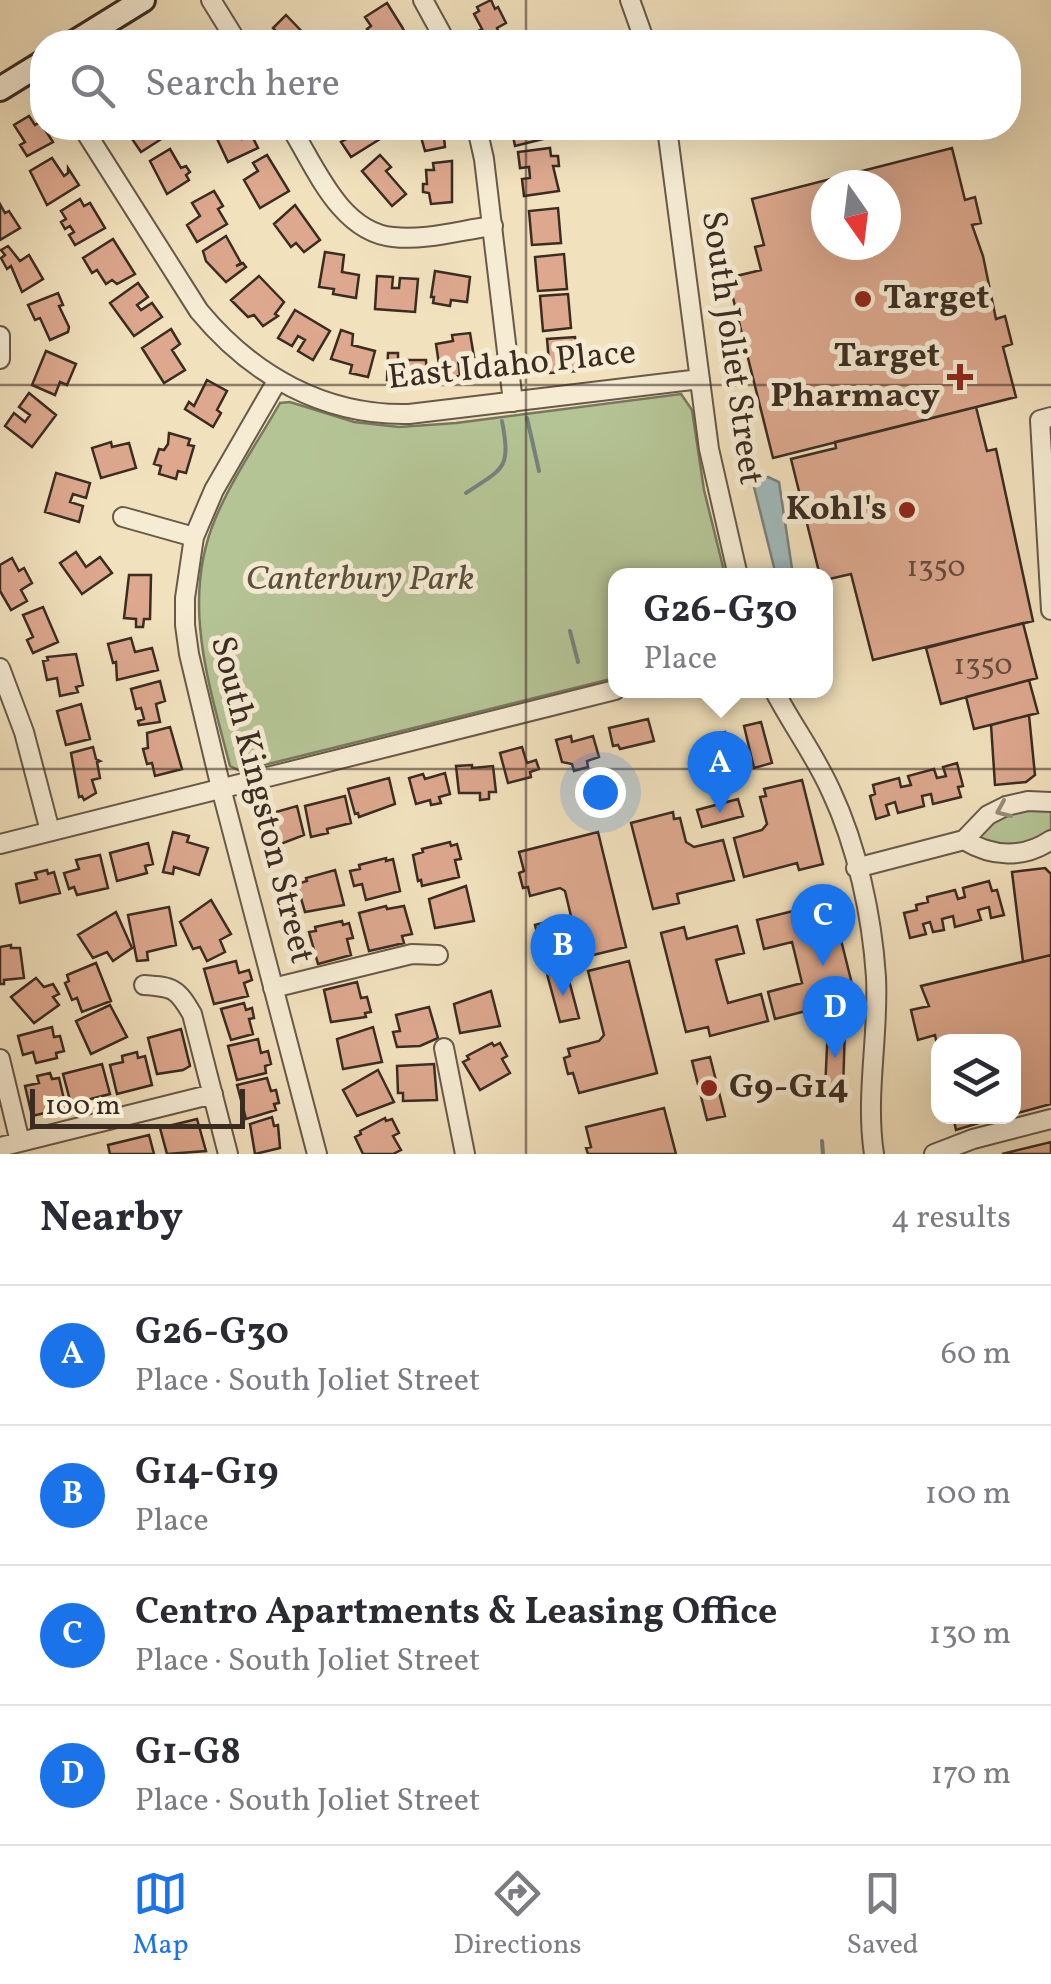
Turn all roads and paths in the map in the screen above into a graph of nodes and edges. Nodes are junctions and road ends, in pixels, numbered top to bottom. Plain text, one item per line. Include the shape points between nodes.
1 (210, 0) edge
2 (423, 0) edge
3 (630, 0) edge
4 (127, 4) edge
5 (91, 30) edge
6 (229, 30) edge
7 (439, 30) edge
8 (641, 30) edge
9 (30, 70) edge
10 (0, 89) edge
11 (91, 140) edge
12 (299, 140) edge
13 (479, 140) edge
14 (669, 140) edge
15 (493, 226) junction
16 (0, 336) edge
17 (0, 359) edge
18 (700, 379) junction
19 (277, 381) junction
20 (513, 402) junction
21 (1045, 419) edge
22 (123, 516) dead end
23 (194, 537) junction
24 (736, 568) edge
25 (1051, 610) edge
26 (0, 668) edge
27 (608, 692) edge
28 (779, 698) edge
29 (221, 788) junction
30 (1051, 802) edge
31 (50, 831) junction
32 (964, 840) junction
33 (1051, 840) edge
34 (0, 844) edge
35 (856, 868) junction
36 (438, 954) dead end
37 (144, 986) dead end
38 (273, 988) junction
39 (444, 1048) dead end
40 (0, 1060) edge
41 (213, 1094) junction
42 (1051, 1119) edge
43 (20, 1142) junction
44 (0, 1147) edge
45 (228, 1154) edge
46 (317, 1154) edge
47 (465, 1154) edge
48 (874, 1154) edge
49 (934, 1154) edge

1 - 6 street
2 - 7 street
3 - 8 street
4 - 5 street
9 - 10 street
11 - 19 street via 199,311 234,350
12 - 15 street via 344,211 366,229 410,238
13 - 15 street
14 - 18 street, South Joliet Street
15 - 20 street
16 - 17 street
18 - 20 street, East Idaho Place
18 - 24 street, South Joliet Street
19 - 20 street, East Idaho Place via 330,403 382,413
19 - 23 street, South Kingston Street
21 - 25 street
22 - 23 street
23 - 29 street, South Kingston Street via 187,640
26 - 31 street
27 - 29 street
28 - 35 street via 832,791
29 - 31 street
29 - 38 street, South Kingston Street
30 -> 32 street via 1006,806
31 - 34 street
32 - 33 street via 1007,854
32 - 35 street
35 - 48 street via 876,978
36 - 38 street via 412,954
37 - 41 street via 170,987 183,998
38 - 46 street, South Kingston Street
39 - 47 street
40 - 43 street
41 - 43 street
41 - 45 street
42 - 49 street
43 - 44 street

